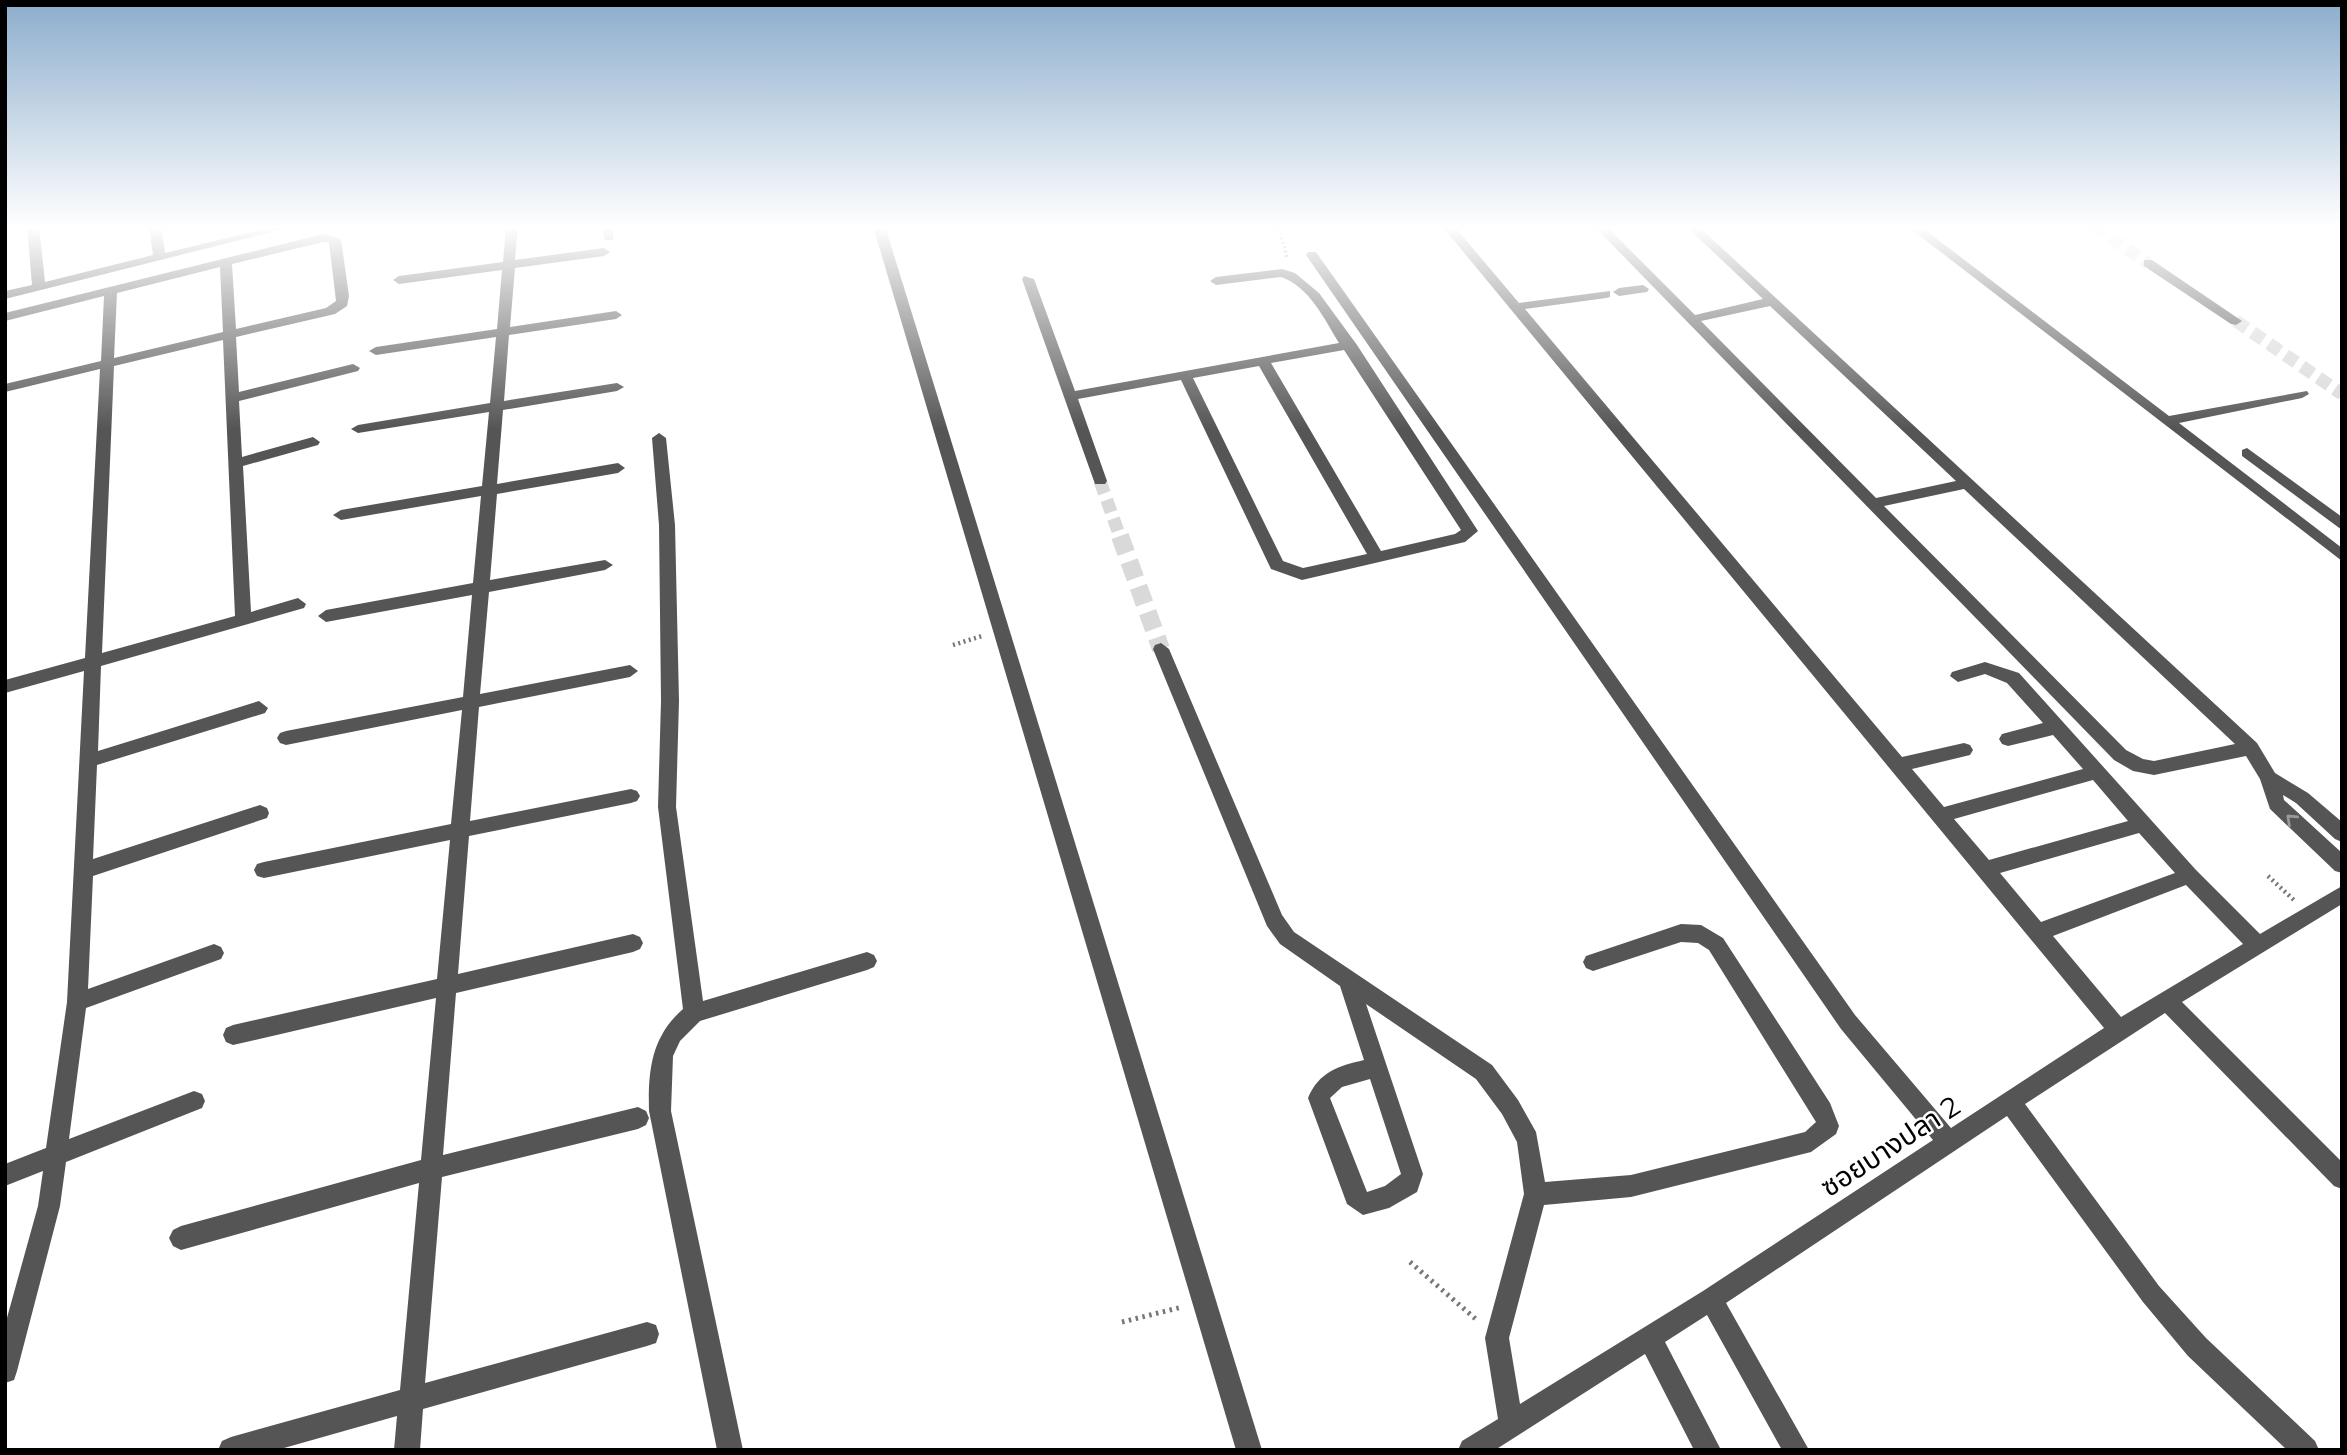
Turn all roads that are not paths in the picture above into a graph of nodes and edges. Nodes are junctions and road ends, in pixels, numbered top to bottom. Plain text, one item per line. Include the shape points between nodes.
1 (99, 294) edge
2 (111, 294) edge
3 (229, 294) edge
4 (343, 294) edge
5 (505, 294) edge
6 (900, 294) edge
7 (1033, 294) edge
8 (1313, 294) edge
9 (1339, 294) edge
10 (1504, 294) edge
11 (1606, 294) edge
12 (1669, 294) edge
13 (1765, 294) edge
14 (2001, 294) edge
15 (2195, 294) edge
16 (1773, 301) junction
17 (1515, 307) junction
18 (616, 315) dead end
19 (5, 317) edge
20 (1693, 318) junction
21 (2236, 321) tunnel mouth
22 (502, 332) junction
23 (232, 336) junction
24 (1350, 345) junction
25 (376, 351) dead end
26 (1263, 361) junction
27 (109, 365) junction
28 (354, 368) dead end
29 (1185, 375) junction
30 (617, 387) dead end
31 (5, 388) edge
32 (2302, 394) dead end
33 (1071, 396) junction
34 (233, 398) junction
35 (497, 406) junction
36 (2167, 421) junction
37 (358, 429) dead end
38 (659, 438) dead end
39 (313, 442) dead end
40 (2247, 453) dead end
41 (234, 464) junction
42 (618, 468) dead end
43 (1100, 481) tunnel mouth
44 (1968, 483) junction
45 (491, 490) junction
46 (1874, 503) junction
47 (341, 515) dead end
48 (2342, 525) edge
49 (2342, 556) edge
50 (1377, 557) junction
51 (605, 565) dead end
52 (481, 589) junction
53 (298, 604) dead end
54 (326, 616) dead end
55 (243, 620) junction
56 (1161, 649) tunnel mouth
57 (91, 664) junction
58 (630, 671) dead end
59 (1958, 676) dead end
60 (5, 687) edge
61 (471, 700) junction
62 (259, 708) dead end
63 (2056, 727) junction
64 (286, 738) dead end
65 (2008, 739) dead end
66 (2250, 748) junction
67 (1964, 750) dead end
68 (88, 761) junction
69 (1899, 765) junction
70 (2097, 772) junction
71 (2269, 778) junction
72 (631, 796) dead end
73 (260, 813) dead end
74 (1941, 815) junction
75 (2143, 824) junction
76 (460, 829) junction
77 (2342, 834) edge
78 (2342, 865) edge
79 (1987, 869) junction
80 (85, 870) junction
81 (264, 870) dead end
82 (2189, 876) junction
83 (2342, 894) edge
84 (2039, 932) junction
85 (633, 943) dead end
86 (2259, 946) junction
87 (214, 953) dead end
88 (867, 961) dead end
89 (1593, 962) dead end
90 (1348, 979) junction
91 (447, 985) junction
92 (2166, 1001) junction
93 (77, 1002) junction
94 (694, 1013) junction
95 (2119, 1030) junction
96 (233, 1035) dead end
97 (1377, 1068) junction
98 (194, 1101) dead end
99 (2011, 1103) junction
100 (638, 1118) dead end
101 (1950, 1143) junction
102 (56, 1157) junction
103 (430, 1169) junction
104 (5, 1175) edge
105 (2342, 1178) edge
106 (1535, 1194) junction
107 (181, 1238) dead end
108 (1711, 1299) junction
109 (647, 1334) dead end
110 (1650, 1338) junction
111 (5, 1371) edge
112 (411, 1398) junction
113 (1511, 1424) junction
114 (231, 1450) edge
115 (407, 1450) edge
116 (730, 1450) edge
117 (1249, 1450) edge
118 (1471, 1450) edge
119 (1708, 1450) edge
120 (1796, 1450) edge
121 (2306, 1450) edge

1 - 19 street
2 - 27 street
3 - 23 street
4 - 23 street via 342,303 330,312
5 - 22 street
6 - 117 street
7 - 33 street
8 - 24 street
9 - 101 street via 1848,1022
10 - 17 street
11 - 17 street
12 - 20 street
13 - 16 street
14 - 36 street
15 - 21 street
16 - 20 street
16 - 44 street
17 - 69 street
18 - 22 street
20 - 46 street
22 - 25 street
22 - 35 street
23 - 27 street
23 - 34 street
24 - 26 street
24 - 50 street via 1470,531 1460,538
26 - 29 street
26 - 50 street
27 - 31 street
27 - 57 street
28 - 34 street
29 - 33 street
29 - 50 street via 1278,565 1302,573
30 - 35 street
32 - 36 street
33 - 43 street
34 - 41 street
35 - 37 street
35 - 45 street
36 - 49 street
38 - 94 street via 668,538 667,807
39 - 41 street
40 - 48 street
41 - 55 street
42 - 45 street
44 - 46 street
44 - 66 street
45 - 47 street
45 - 52 street
46 - 66 street via 2120,755 2154,768
51 - 52 street
52 - 54 street
52 - 61 street
53 - 55 street
55 - 57 street
56 - 90 street via 1274,920 1287,938
57 - 60 street
57 - 68 street
58 - 61 street
59 - 63 street via 1985,668 2012,678
61 - 64 street
61 - 76 street
62 - 68 street
63 - 65 street
63 - 70 street
66 - 71 street
67 - 69 street
68 - 80 street
69 - 74 street
70 - 74 street
70 - 75 street
71 - 77 street via 2302,797
78 -> 71 street via 2276,804
72 - 76 street
73 - 80 street
74 - 79 street
75 - 79 street
75 - 82 street
76 - 81 street
76 - 91 street
79 - 84 street
80 - 93 street
82 - 84 street
82 - 86 street
83 - 86 street, ซอยบางปลา 2
84 - 95 street
85 - 91 street
86 - 92 street, ซอยบางปลา 2
87 - 93 street
88 - 94 street
89 - 106 street via 1681,933 1701,934 1716,944 1828,1126 1811,1141 1647,1182
90 - 97 street
90 - 106 street via 1484,1072 1528,1140
91 - 96 street
91 - 103 street
92 - 95 street, ซอยบางปลา 2
92 - 105 street
93 - 102 street
94 - 116 street via 676,1026 663,1048 658,1073 660,1111
95 - 99 street, ซอยบางปลา 2
97 - 97 street via 1412,1174 1409,1184 1399,1191 1363,1203 1355,1196 1319,1098 1328,1082
98 - 102 street
99 - 101 street, ซอยบางปลา 2
99 - 121 street via 2160,1304 2223,1374
100 - 103 street
101 - 108 street, ซอยบางปลา 2
102 - 104 street
102 - 111 street via 49,1206
103 - 107 street
103 - 112 street
106 - 113 street via 1497,1338
108 - 110 street, ซอยบางปลา 2
108 - 120 street
109 - 112 street
110 - 113 street, ซอยบางปลา 2
110 - 119 street
112 - 114 street
112 - 115 street
113 - 118 street, ซอยบางปลา 2

